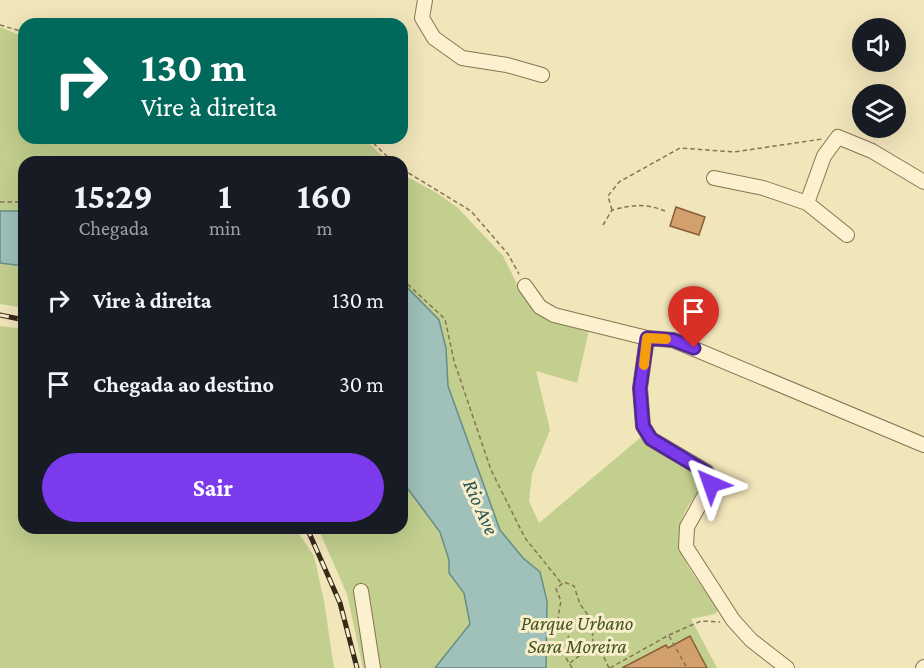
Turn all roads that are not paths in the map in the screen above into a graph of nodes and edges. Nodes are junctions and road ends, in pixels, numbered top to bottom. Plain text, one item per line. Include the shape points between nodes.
1 (425, 0) edge
2 (542, 75) dead end
3 (714, 178) dead end
4 (924, 182) edge
5 (807, 203) junction
6 (847, 235) dead end
7 (525, 286) road end
8 (647, 338) junction
9 (924, 445) edge
10 (361, 591) dead end
11 (373, 668) edge
12 (787, 668) edge

1 - 2 street via 422,18 434,38 462,58
3 - 5 street via 763,188
4 - 5 street via 872,151 838,137 824,156
5 - 6 street
7 - 8 street via 540,307 554,315
8 - 9 street via 673,340
8 - 12 street via 640,388 643,426 651,439 706,472 711,484 687,527 686,547 735,622 757,646
10 - 11 street

